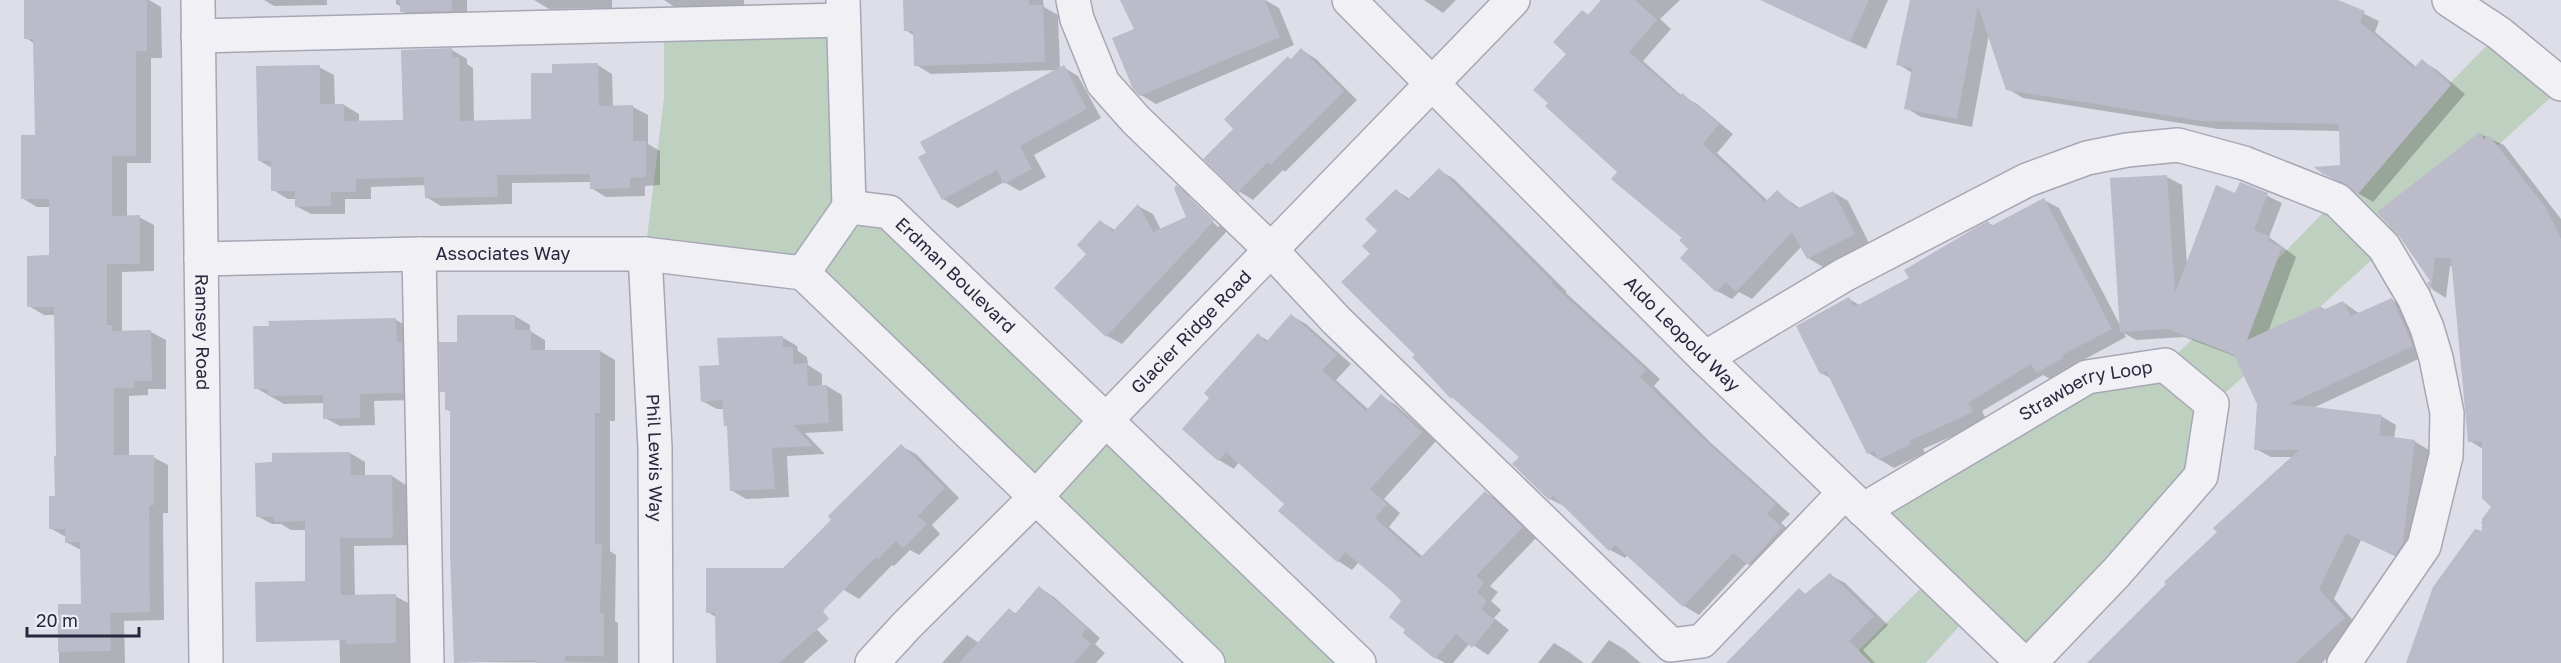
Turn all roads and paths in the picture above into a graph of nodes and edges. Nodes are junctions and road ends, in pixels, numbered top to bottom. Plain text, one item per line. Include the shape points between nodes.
1 (198, 0) edge
2 (1073, 0) edge
3 (1349, 0) edge
4 (1513, 0) edge
5 (2449, 0) edge
6 (843, 10) edge
7 (198, 36) junction
8 (1433, 84) junction
9 (2561, 84) edge
10 (849, 207) junction
11 (1270, 249) junction
12 (419, 254) junction
13 (645, 254) junction
14 (201, 260) junction
15 (803, 273) junction
16 (1705, 357) junction
17 (1106, 420) junction
18 (1036, 497) junction
19 (1853, 502) junction
20 (879, 661) edge
21 (206, 663) edge
22 (428, 663) edge
23 (656, 663) edge
24 (1208, 663) edge
25 (1359, 663) edge
26 (2022, 663) edge
27 (2030, 663) edge
28 (2344, 663) edge

1 - 7 street, Ramsey Road
2 - 11 street via 1103,83
3 - 8 street, Aldo Leopold Way
4 - 8 street, Glacier Ridge Road
5 - 9 street via 2499,33
6 - 7 street
6 - 10 street
7 - 14 street, Ramsey Road
8 - 11 street, Glacier Ridge Road
8 - 16 street, Aldo Leopold Way
10 - 15 street
10 - 17 street, Erdman Boulevard via 889,212
11 - 17 street, Glacier Ridge Road
11 - 19 street via 1337,321 1671,645 1702,641
12 - 13 street, Associates Way
12 - 14 street, Associates Way
12 - 22 street
13 - 15 street, Associates Way
13 - 23 street, Phil Lewis Way via 655,448
14 - 21 street, Ramsey Road
15 - 18 street
16 - 19 street, Aldo Leopold Way
16 - 28 street via 1844,274 2027,180 2087,158 2178,146 2244,163 2337,200 2384,247 2414,298 2436,358 2446,413 2446,456 2424,546
17 - 18 street, Glacier Ridge Road
17 - 25 street, Erdman Boulevard
18 - 20 street, Glacier Ridge Road via 907,625
18 - 24 street
19 - 26 street, Aldo Leopold Way
19 - 27 street, Strawberry Loop via 2087,377 2165,365 2212,404 2201,476

